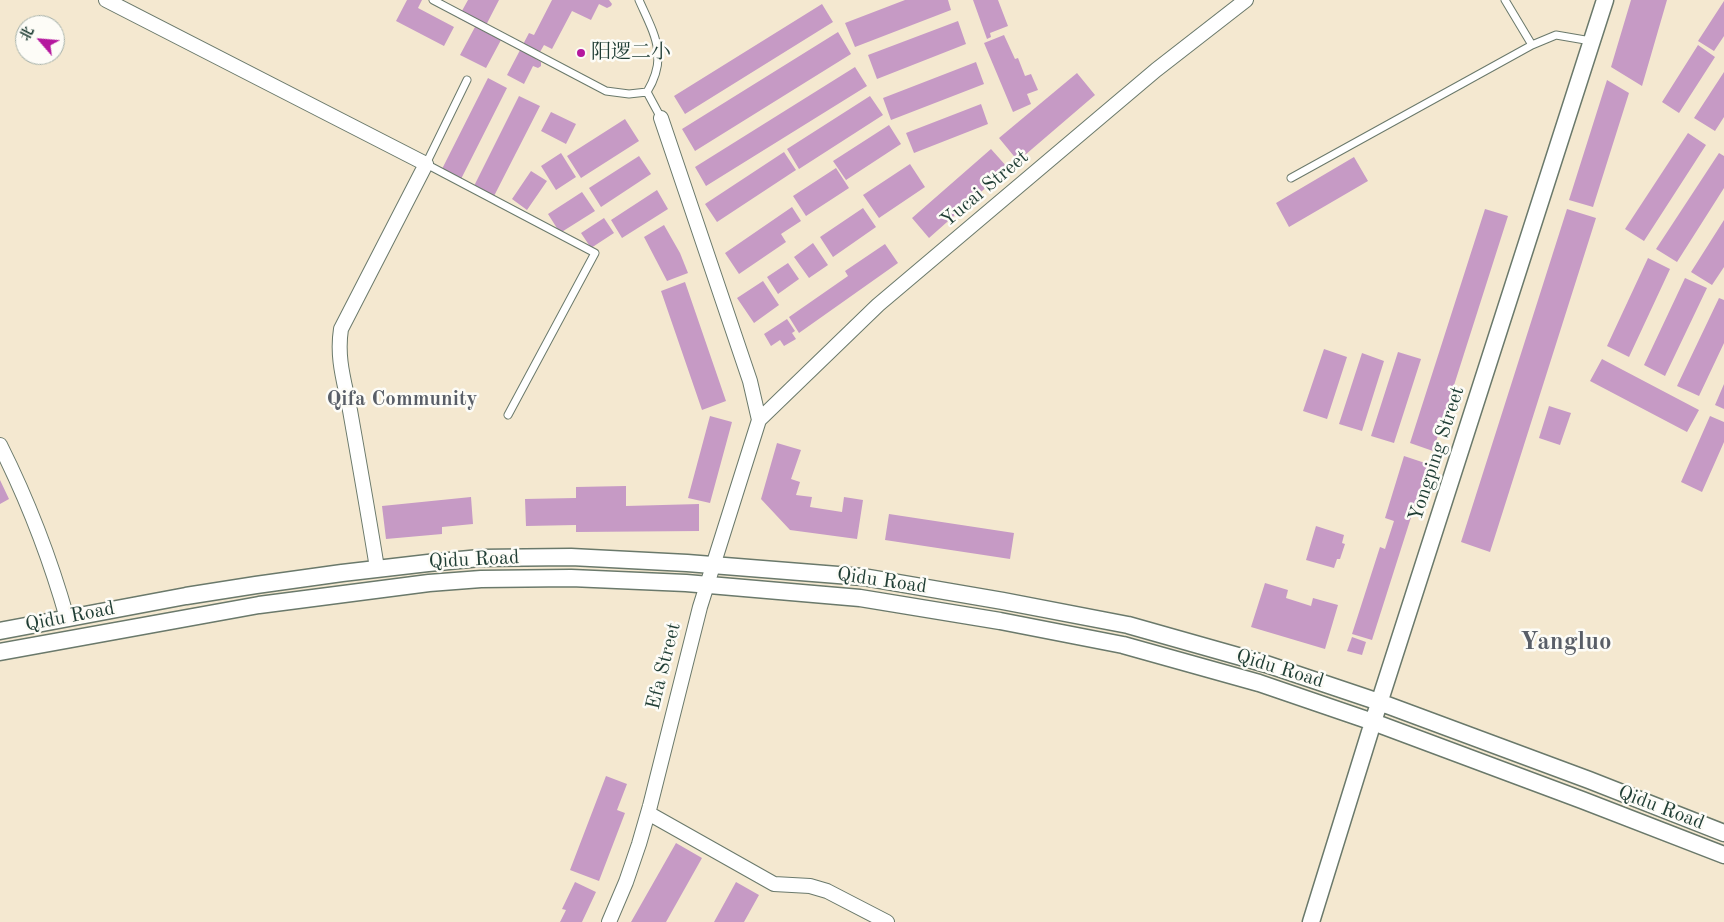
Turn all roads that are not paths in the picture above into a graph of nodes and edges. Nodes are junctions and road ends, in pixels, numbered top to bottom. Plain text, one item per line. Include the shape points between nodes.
1 (106, 0) edge
2 (434, 0) edge
3 (638, 0) edge
4 (1246, 0) edge
5 (1505, 0) edge
6 (1605, 0) edge
7 (1592, 41) junction
8 (1532, 45) junction
9 (467, 80) dead end
10 (647, 92) junction
11 (661, 118) joint
12 (426, 164) junction
13 (1291, 178) dead end
14 (508, 416) dead end
15 (759, 420) junction
16 (0, 444) edge
17 (713, 564) junction
18 (377, 568) junction
19 (707, 584) junction
20 (67, 618) junction
21 (0, 631) edge
22 (0, 652) edge
23 (1379, 702) junction
24 (1373, 722) junction
25 (648, 813) junction
26 (1724, 833) edge
27 (1724, 855) edge
28 (609, 922) edge
29 (887, 922) edge
30 (1311, 922) edge

1 - 12 street
2 - 10 lane via 606,90 618,94
3 - 10 lane via 659,50 657,72
4 - 15 street, Yucai Street via 1156,70 878,305
5 - 8 lane
6 - 7 street, Yongping Street
7 - 8 lane via 1556,35
7 - 23 street, Yongping Street
8 - 13 lane
9 - 12 lane
10 - 11 lane
11 - 15 street via 750,381
12 - 14 lane via 595,253
12 - 18 street via 341,329 339,343 339,362
15 - 17 street, Efa Street
16 - 20 street via 35,520
17 - 18 street, Qidu Road via 532,557
17 - 19 street, Efa Street
17 - 23 street, Qidu Road via 863,577 1128,625 1266,664
18 - 20 street, Qidu Road via 230,589
19 - 22 street, Qidu Road via 532,578 430,583 258,605
19 - 24 street, Qidu Road via 860,598 1123,645 1260,683
19 - 25 street, Efa Street
20 - 21 street, Qidu Road
23 - 24 street, Yongping Street
23 - 26 street, Qidu Road
24 - 27 street, Qidu Road
24 - 30 street, Yongping Street
25 - 28 street, Efa Street via 629,874
25 - 29 street via 774,884 810,886 826,891

